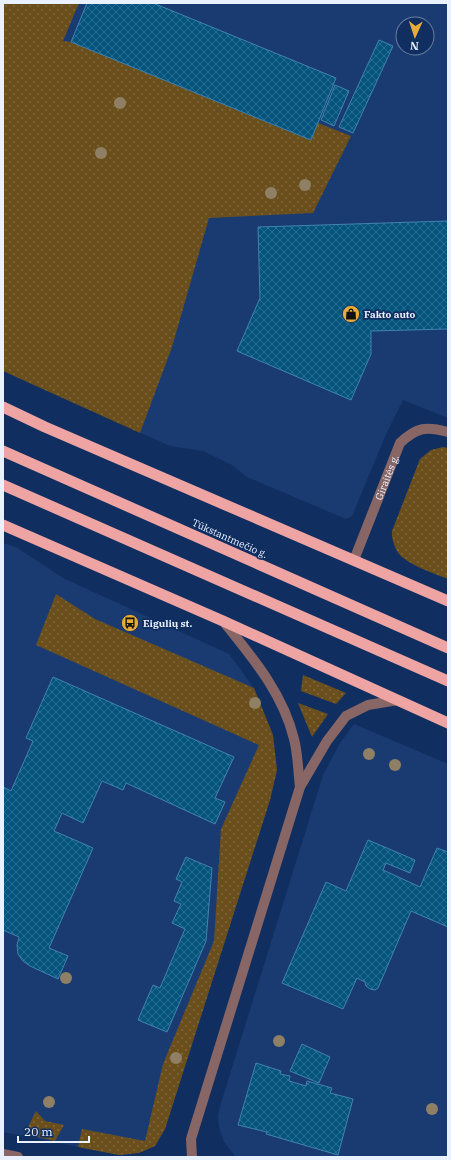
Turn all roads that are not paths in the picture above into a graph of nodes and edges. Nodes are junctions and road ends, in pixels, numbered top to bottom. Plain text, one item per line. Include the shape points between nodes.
1 (3, 407) edge
2 (448, 432) edge
3 (3, 451) edge
4 (3, 485) edge
5 (3, 526) edge
6 (354, 560) junction
7 (448, 601) edge
8 (223, 621) junction
9 (448, 648) edge
10 (448, 681) edge
11 (398, 700) junction
12 (448, 723) edge
13 (300, 787) junction
14 (3, 1154) edge
15 (18, 1157) edge
16 (192, 1157) edge

1 - 6 highway
2 - 6 street, Giraitės g. via 419,429 400,443
3 - 9 highway, Tūkstantmečio g.
4 - 10 highway
5 - 8 highway
6 - 7 highway
8 - 11 highway
8 - 13 street via 252,657 286,713 294,739
11 - 12 highway
11 - 13 street via 368,705 346,716 327,741
13 - 16 street via 191,1139
14 - 15 street

